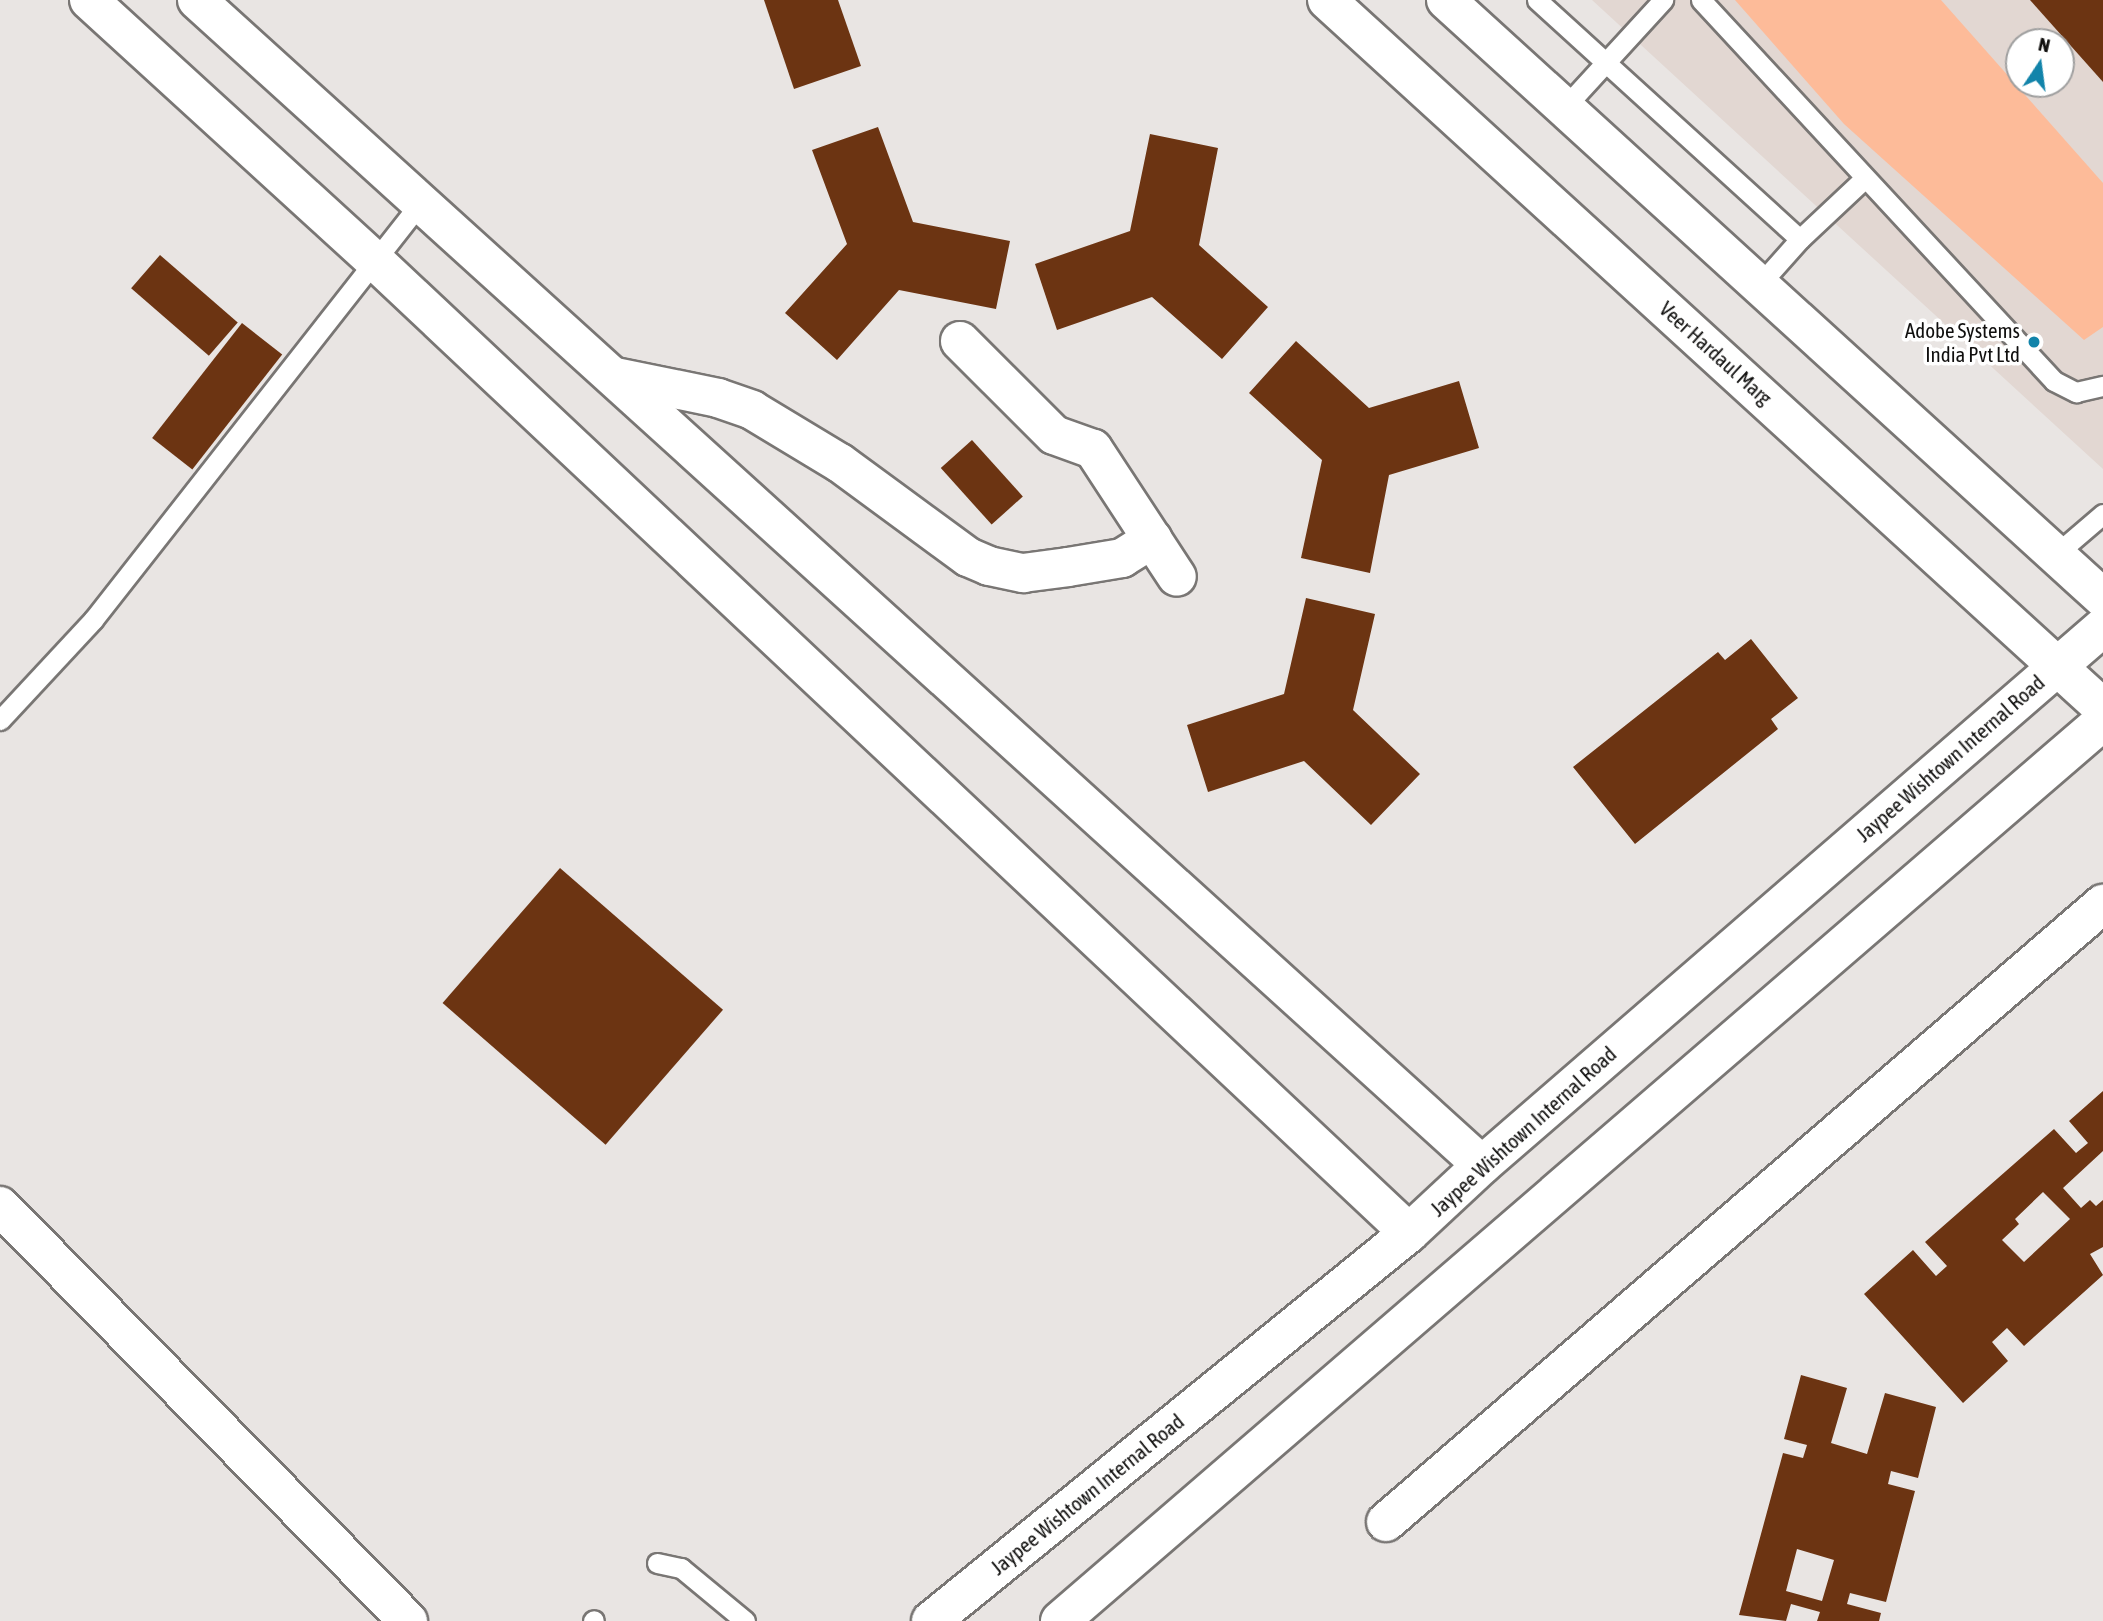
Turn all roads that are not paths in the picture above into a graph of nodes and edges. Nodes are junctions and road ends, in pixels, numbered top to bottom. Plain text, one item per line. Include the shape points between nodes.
1 (89, 0) edge
2 (197, 0) edge
3 (1328, 0) edge
4 (1446, 0) edge
5 (1536, 0) edge
6 (1663, 0) edge
7 (1701, 0) edge
8 (1607, 64) junction
9 (1564, 107) junction
10 (1864, 179) junction
11 (421, 202) junction
12 (1800, 239) junction
13 (372, 258) junction
14 (1759, 285) junction
15 (960, 341) dead end
16 (614, 376) junction
17 (2103, 386) edge
18 (2103, 514) edge
19 (1152, 540) junction
20 (2055, 555) junction
21 (1177, 578) dead end
22 (2103, 598) edge
23 (2103, 627) edge
24 (2058, 664) junction
25 (2103, 708) edge
26 (0, 720) edge
27 (2103, 721) edge
28 (2103, 904) edge
29 (1482, 1165) junction
30 (0, 1206) edge
31 (1409, 1233) junction
32 (1386, 1522) dead end
33 (657, 1563) dead end
34 (408, 1621) edge
35 (745, 1621) edge
36 (931, 1621) edge
37 (1060, 1621) edge

1 - 13 street
2 - 11 street
3 - 24 street, Veer Hardaul Marg
4 - 9 street
5 - 8 lane
6 - 8 lane
7 - 10 lane
8 - 9 lane
8 - 12 lane
9 - 14 street
10 - 12 lane
10 - 17 lane via 2054,381 2076,392
11 - 13 lane
11 - 16 street
12 - 14 lane
13 - 26 lane via 93,620
13 - 31 street
14 - 20 street
15 - 19 street via 1054,435 1093,449
16 - 19 street via 718,398 752,410 840,463 968,557 989,566 1023,573 1068,567 1122,558
16 - 29 street
18 - 20 lane
19 - 21 street
20 - 22 street
23 - 24 street, Jaypee Wishtown Internal Road
24 - 25 street, Veer Hardaul Marg
24 - 29 street, Jaypee Wishtown Internal Road
27 - 37 street
28 - 32 street
29 - 31 street, Jaypee Wishtown Internal Road
30 - 34 street
31 - 36 street, Jaypee Wishtown Internal Road
33 - 35 lane via 681,1568

